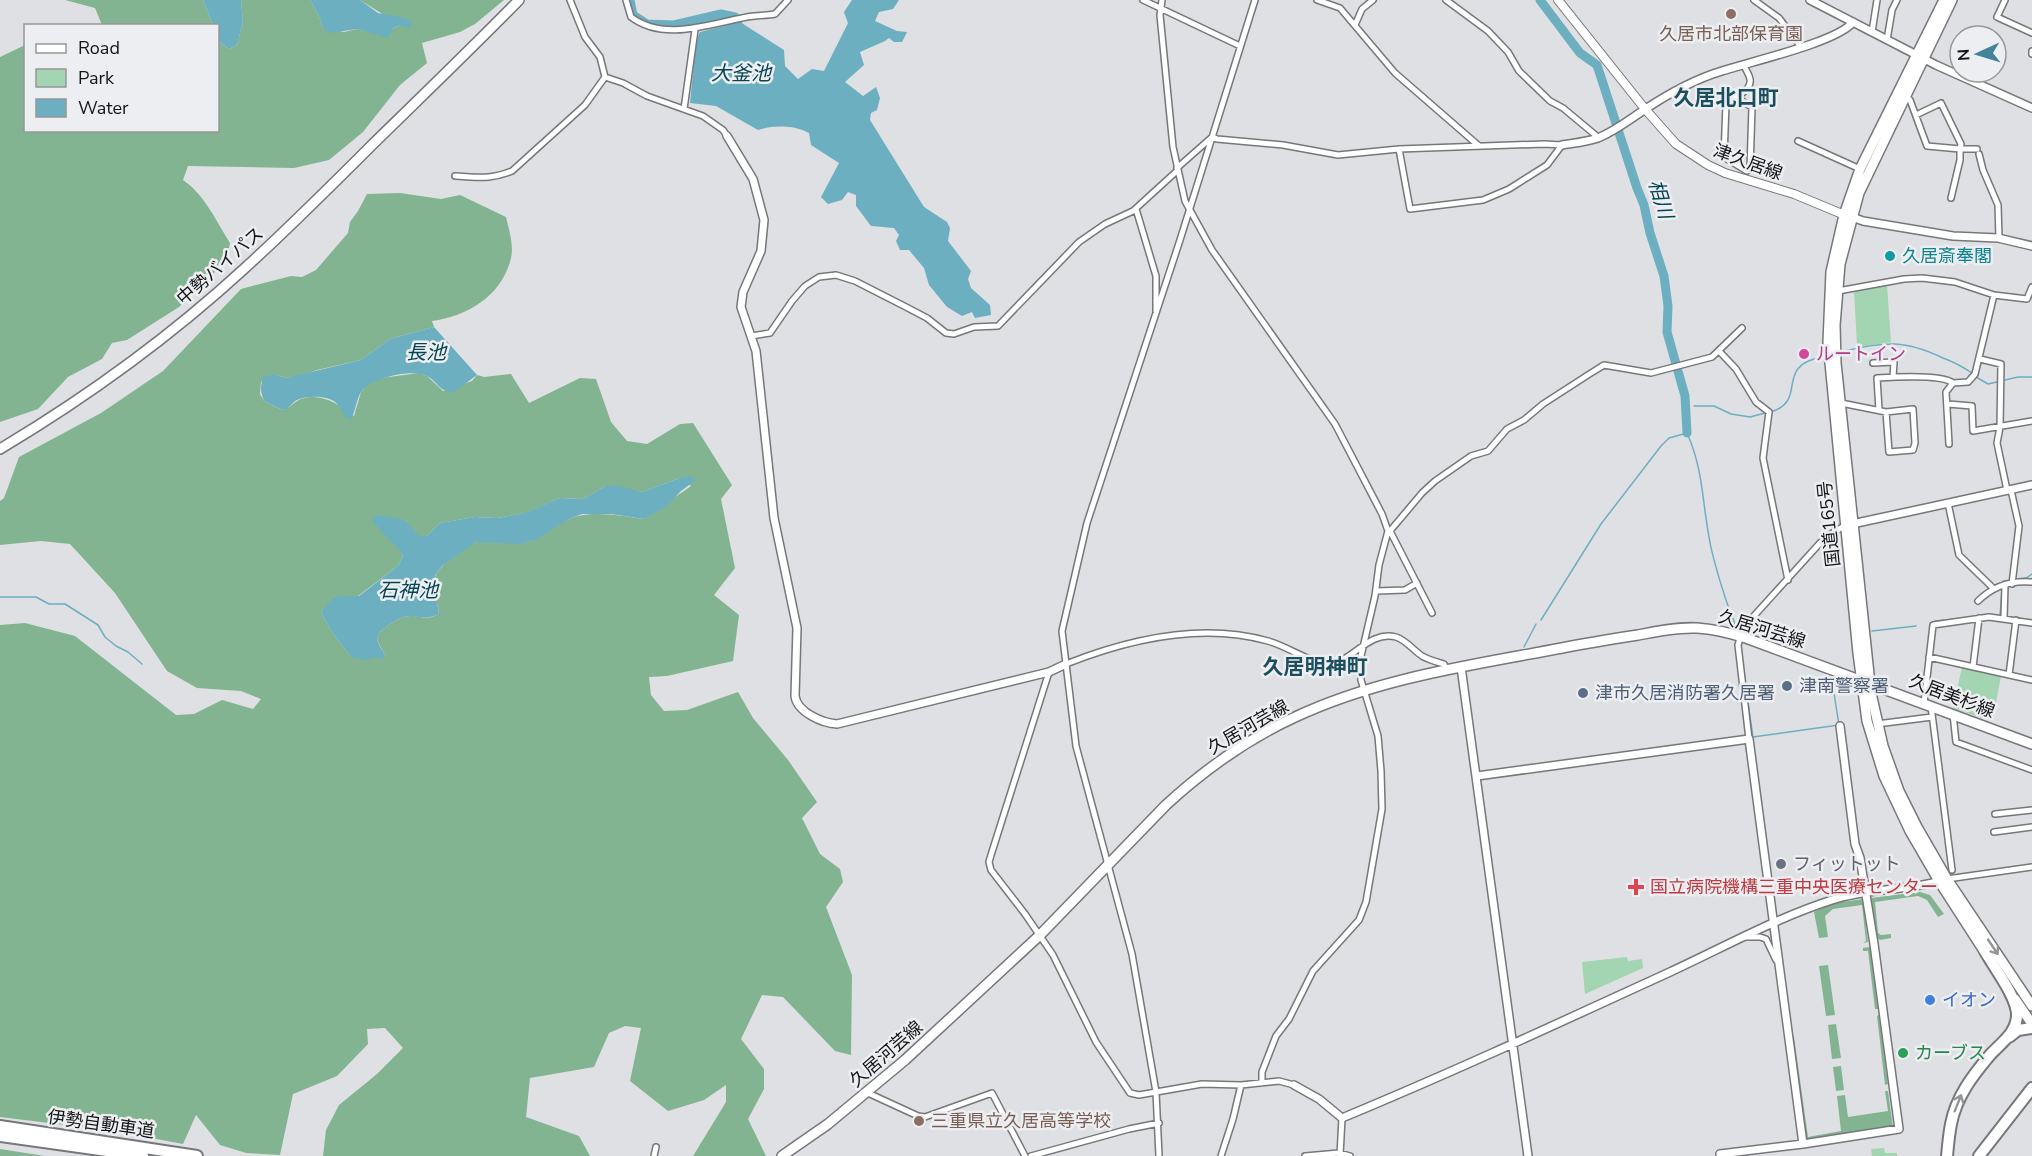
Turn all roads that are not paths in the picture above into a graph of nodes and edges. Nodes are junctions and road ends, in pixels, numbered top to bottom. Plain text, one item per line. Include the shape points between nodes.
1 (517, 0) edge
2 (570, 0) edge
3 (626, 0) edge
4 (788, 0) edge
5 (1143, 0) edge
6 (1162, 0) edge
7 (1255, 0) edge
8 (1317, 0) edge
9 (1373, 0) edge
10 (1446, 0) edge
11 (1558, 0) edge
12 (1754, 0) edge
13 (1810, 0) edge
14 (1877, 0) edge
15 (1897, 0) edge
16 (1944, 0) edge
17 (1952, 0) edge
18 (2005, 0) edge
19 (1160, 8) junction
20 (1853, 22) junction
21 (1355, 25) junction
22 (695, 30) junction
23 (1872, 32) junction
24 (2032, 33) edge
25 (1887, 40) junction
26 (1240, 46) junction
27 (1801, 47) junction
28 (1920, 57) junction
29 (1744, 65) junction
30 (605, 77) junction
31 (1905, 97) junction
32 (1737, 98) junction
33 (2032, 108) edge
34 (684, 109) junction
35 (1645, 109) junction
36 (1916, 115) junction
37 (727, 136) joint
38 (1213, 137) junction
39 (1599, 138) junction
40 (1798, 141) dead end
41 (1562, 145) junction
42 (1479, 146) junction
43 (1399, 149) junction
44 (1960, 149) junction
45 (1178, 169) junction
46 (1860, 169) junction
47 (455, 176) dead end
48 (1951, 198) dead end
49 (1136, 209) junction
50 (1190, 210) junction
51 (1848, 216) junction
52 (2000, 238) junction
53 (2032, 246) edge
54 (2032, 287) edge
55 (1837, 291) junction
56 (1995, 294) junction
57 (1157, 313) junction
58 (1742, 328) dead end
59 (751, 336) junction
60 (1719, 351) junction
61 (1980, 359) junction
62 (1874, 363) dead end
63 (1893, 377) junction
64 (1953, 383) junction
65 (1841, 403) junction
66 (1948, 404) junction
67 (1879, 410) junction
68 (1886, 412) junction
69 (2032, 421) edge
70 (2000, 427) junction
71 (1949, 444) dead end
72 (1, 449) edge
73 (2032, 485) edge
74 (2009, 490) junction
75 (1948, 503) junction
76 (1849, 525) junction
77 (1389, 531) junction
78 (1788, 580) junction
79 (2012, 582) junction
80 (2032, 582) edge
81 (1417, 583) junction
82 (2005, 585) junction
83 (1993, 588) junction
84 (1376, 591) junction
85 (1978, 601) dead end
86 (1432, 613) dead end
87 (1979, 618) junction
88 (2004, 618) junction
89 (2016, 620) junction
90 (2032, 622) edge
91 (1739, 636) junction
92 (1362, 647) junction
93 (1929, 657) junction
94 (1066, 664) junction
95 (1461, 667) junction
96 (1973, 667) junction
97 (1447, 670) junction
98 (1049, 672) junction
99 (2009, 675) junction
100 (2032, 681) edge
101 (1865, 682) junction
102 (1365, 691) junction
103 (1927, 704) junction
104 (1953, 714) junction
105 (1932, 717) junction
106 (1877, 724) junction
107 (1840, 726) dead end
108 (1749, 740) junction
109 (2032, 744) edge
110 (2032, 770) edge
111 (1477, 776) junction
112 (2032, 810) edge
113 (1995, 814) dead end
114 (2032, 827) edge
115 (1994, 832) dead end
116 (1108, 866) junction
117 (2032, 867) edge
118 (1946, 877) junction
119 (1866, 893) junction
120 (1772, 923) junction
121 (1040, 935) junction
122 (1744, 937) junction
123 (1985, 951) junction
124 (1778, 965) junction
125 (2032, 1006) edge
126 (2032, 1026) edge
127 (2007, 1039) junction
128 (1513, 1042) junction
129 (1262, 1082) junction
130 (1240, 1085) junction
131 (1294, 1085) joint
132 (2032, 1088) edge
133 (1156, 1092) junction
134 (868, 1093) junction
135 (1342, 1118) junction
136 (1159, 1123) junction
137 (0, 1126) edge
138 (0, 1136) edge
139 (1803, 1144) junction
140 (656, 1147) dead end
141 (1982, 1153) edge
142 (1339, 1154) edge
143 (1720, 1154) dead end
144 (143, 1156) edge
145 (197, 1156) edge
146 (654, 1156) edge
147 (782, 1156) edge
148 (1025, 1156) edge
149 (1031, 1156) edge
150 (1159, 1156) edge
151 (1221, 1156) edge
152 (1305, 1156) edge
153 (1350, 1156) edge
154 (1528, 1156) edge
155 (1949, 1156) edge

1 - 72 main road, 中勢バイパス via 244,269 104,381
2 - 30 street via 585,37 600,57
3 - 22 street via 631,17 645,26
4 - 22 street via 775,14
5 - 19 street
6 - 19 street
7 - 26 street
8 - 21 street via 1340,8
9 - 21 street via 1362,9
10 - 39 street via 1508,51 1519,71 1550,102
11 - 35 main road, 津久居線
12 - 27 street via 1779,18
13 - 20 street
14 - 23 street
15 - 25 street
16 - 28 main road, 国道165号
17 - 28 main road, 国道165号
18 - 24 street via 1997,17
19 - 26 street
19 - 45 street
20 - 23 street
20 - 27 street via 1844,30
21 - 42 street via 1395,73
22 - 34 street
23 - 25 street
25 - 28 street
26 - 38 street
27 - 29 street
28 - 31 main road, 国道165号
28 - 33 street
28 - 46 main road, 国道165号
29 - 32 street via 1749,86
29 - 35 street via 1713,74
30 - 34 street
30 - 47 street via 585,105 512,171 479,179
31 - 36 street via 1910,99
31 - 51 main road, 国道165号
32 - 32 street via 1725,104 1724,157 1748,171 1752,107
34 - 37 street via 711,121
35 - 39 street
35 - 51 main road, 津久居線 via 1677,144 1708,165
36 - 44 street via 1927,146
36 - 44 street via 1941,104
37 - 59 street via 753,179 764,220 761,251 741,303
38 - 43 street via 1338,155
38 - 45 street
38 - 50 street
39 - 41 street
40 - 46 street
41 - 42 street
41 - 43 street via 1547,165 1483,200 1410,209
42 - 43 street
44 - 48 street
44 - 52 street via 1978,152 1998,205
45 - 49 street
45 - 50 street
46 - 51 main road, 国道165号
49 - 57 street via 1156,276
49 - 59 street via 1079,242 998,326 949,334 927,318 855,281 829,275 805,286 770,333
50 - 57 street
50 - 77 street via 1212,250 1335,424
51 - 52 street via 1953,236
51 - 55 main road, 国道165号
51 - 76 main road, 国道165号 via 1831,272 1828,342
52 - 53 street
54 - 56 street via 2027,299
55 - 56 street via 1922,278
55 - 65 main road, 国道165号 via 1836,363
56 - 61 street
57 - 94 street via 1087,523 1064,620
58 - 60 street
59 - 98 street via 758,367 774,518 797,628 798,705 822,721 837,724
60 - 77 street via 1712,357 1651,373 1604,365 1507,429 1488,451 1472,456 1435,481
60 - 78 street via 1736,369 1756,402 1769,412 1763,458
61 - 64 street via 1971,380
61 - 70 street via 2001,364
62 - 63 street via 1894,362
63 - 64 street via 1948,379
63 - 67 street via 1877,378
64 - 66 street via 1946,392
65 - 67 street
65 - 76 main road, 国道165号
66 - 70 street via 1972,406 1973,431
66 - 71 street
67 - 68 street
68 - 68 street via 1913,409 1913,450 1889,452
69 - 70 street
70 - 74 street via 1997,447
73 - 74 street
74 - 75 street
74 - 79 street via 2019,526
75 - 76 street
75 - 83 street via 1959,555
76 - 78 street via 1820,543
76 - 101 main road, 国道165号
77 - 81 street
77 - 84 street
78 - 91 street
79 - 80 street
79 - 82 street
81 - 84 street via 1405,590
81 - 86 street
82 - 83 street
82 - 88 street
83 - 85 street
84 - 92 street
87 - 88 street
87 - 93 street via 1932,624
87 - 96 street
88 - 89 street
89 - 90 street
89 - 99 street
91 - 95 main road, 久居河芸線 via 1708,629 1669,629
91 - 101 main road, 久居河芸線
91 - 108 street
92 - 94 street via 1328,665 1267,641 1183,633 1100,651
92 - 97 street via 1378,638 1398,638 1425,658 1444,664
92 - 102 street via 1361,680
93 - 96 street
93 - 103 street
94 - 98 street
94 - 116 street via 1076,746
95 - 97 main road, 久居河芸線
95 - 111 street
96 - 99 street
97 - 102 main road, 久居河芸線
98 - 121 street via 989,862 993,873
99 - 100 street
101 - 103 main road, 久居美杉線
101 - 106 main road, 国道165号
101 - 118 main road, 国道165号 via 1867,721 1884,776 1910,831
102 - 116 main road, 久居河芸線 via 1295,717 1219,761 1166,805
102 - 129 street via 1378,736 1382,810 1366,902 1359,920 1313,971 1276,1036
103 - 104 main road, 久居美杉線
103 - 105 street
104 - 109 main road, 久居美杉線
104 - 110 street via 1956,742
105 - 106 street
105 - 118 street
106 - 118 main road, 国道165号 via 1899,791
107 - 119 street via 1855,844
108 - 111 street
108 - 120 street
111 - 128 street
112 - 113 street
114 - 115 street
116 - 121 main road, 久居河芸線
116 - 133 street via 1132,954
117 - 118 street
118 - 119 street
118 - 123 main road, 国道165号
118 -> 125 main road, 国道165号
119 - 120 street via 1834,899
119 - 139 street via 1899,1129
120 - 122 street
120 - 124 street
121 - 133 street via 1096,1042 1128,1091 1136,1095
121 - 134 main road, 久居河芸線
122 - 124 street via 1768,940
122 - 128 street
123 - 126 main road, 国道165号
123 - 127 highway via 2016,1008 2015,1024
124 - 139 street
126 - 127 highway
155 -> 127 highway via 1956,1106 1991,1054
128 - 135 street
128 - 154 street
129 - 130 street
129 - 131 street
130 - 133 street via 1202,1084
130 - 151 street
131 - 135 street
132 - 141 highway
133 - 136 street
134 - 147 main road, 久居河芸線
134 - 148 street via 925,1117 992,1093
135 - 142 street
136 - 149 street
136 - 150 street
137 - 145 highway, 伊勢自動車道
138 - 144 highway, 伊勢自動車道
139 - 143 street
140 - 146 street
142 - 152 street
142 - 153 street

